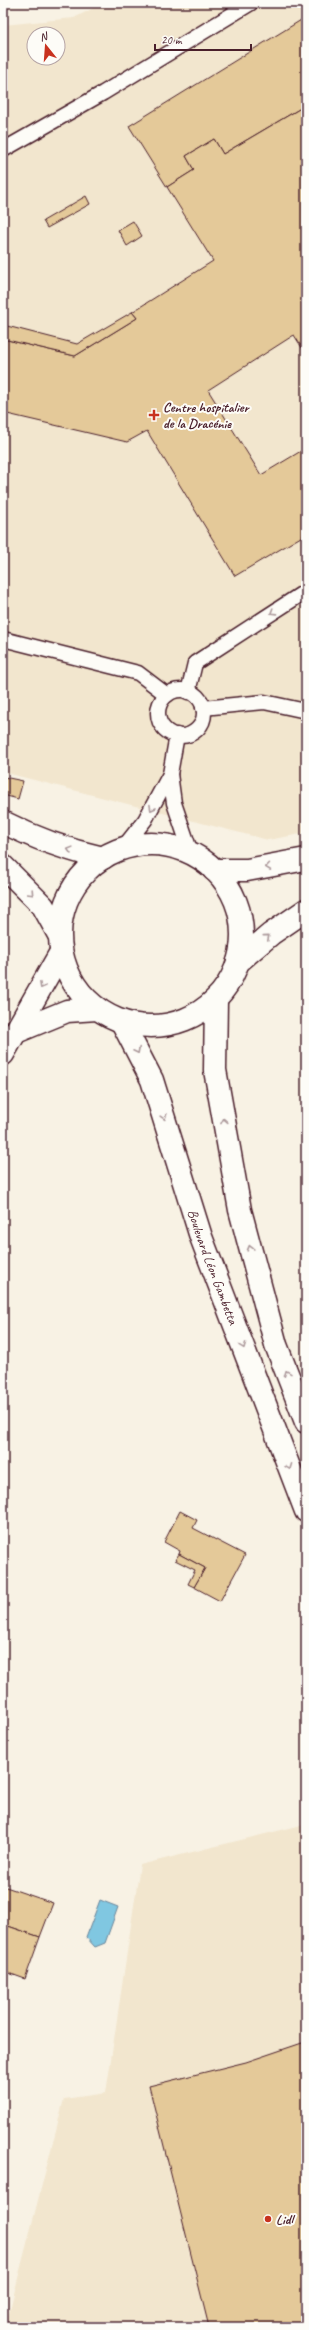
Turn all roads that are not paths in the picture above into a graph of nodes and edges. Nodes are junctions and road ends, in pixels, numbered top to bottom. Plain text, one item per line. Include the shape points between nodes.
1 (251, 3) edge
2 (3, 150) edge
3 (306, 591) edge
4 (3, 639) edge
5 (188, 692) junction
6 (167, 695) junction
7 (203, 708) junction
8 (306, 711) edge
9 (177, 735) junction
10 (170, 774) junction
11 (3, 822) edge
12 (112, 854) junction
13 (191, 854) junction
14 (306, 859) edge
15 (3, 866) edge
16 (214, 870) junction
17 (306, 910) edge
18 (60, 944) junction
19 (238, 962) junction
20 (216, 999) junction
21 (97, 1009) junction
22 (122, 1022) junction
23 (16, 1032) junction
24 (3, 1054) edge
25 (306, 1422) edge
26 (306, 1512) edge

1 - 2 lane
3 -> 5 lane via 195,663
4 - 6 lane via 138,673
5 - 6 lane via 181,690
5 - 7 lane via 200,701
6 - 9 lane via 159,707 158,715 164,728
7 - 8 lane via 264,702
7 - 9 lane via 204,715 197,729 191,733
9 - 10 lane
10 -> 12 lane via 145,820
10 - 13 lane via 174,803
12 -> 11 main road via 68,850 44,842
12 - 13 main road via 145,845 168,846
12 - 18 main road via 85,872 72,891 63,913
13 - 16 main road
14 -> 16 main road via 247,870
15 -> 18 main road via 43,906
16 - 19 main road via 230,890 239,913 242,938
19 -> 17 main road via 271,934
18 - 21 main road via 68,974 80,993
18 -> 23 main road
19 - 20 main road via 229,982
20 - 22 main road via 196,1015 172,1024 147,1026
25 -> 20 main road via 276,1345 240,1210 215,1070
21 - 22 main road
21 - 23 main road via 67,1011
22 -> 26 main road, Boulevard Léon Gambetta via 152,1080 201,1237
23 - 24 main road

